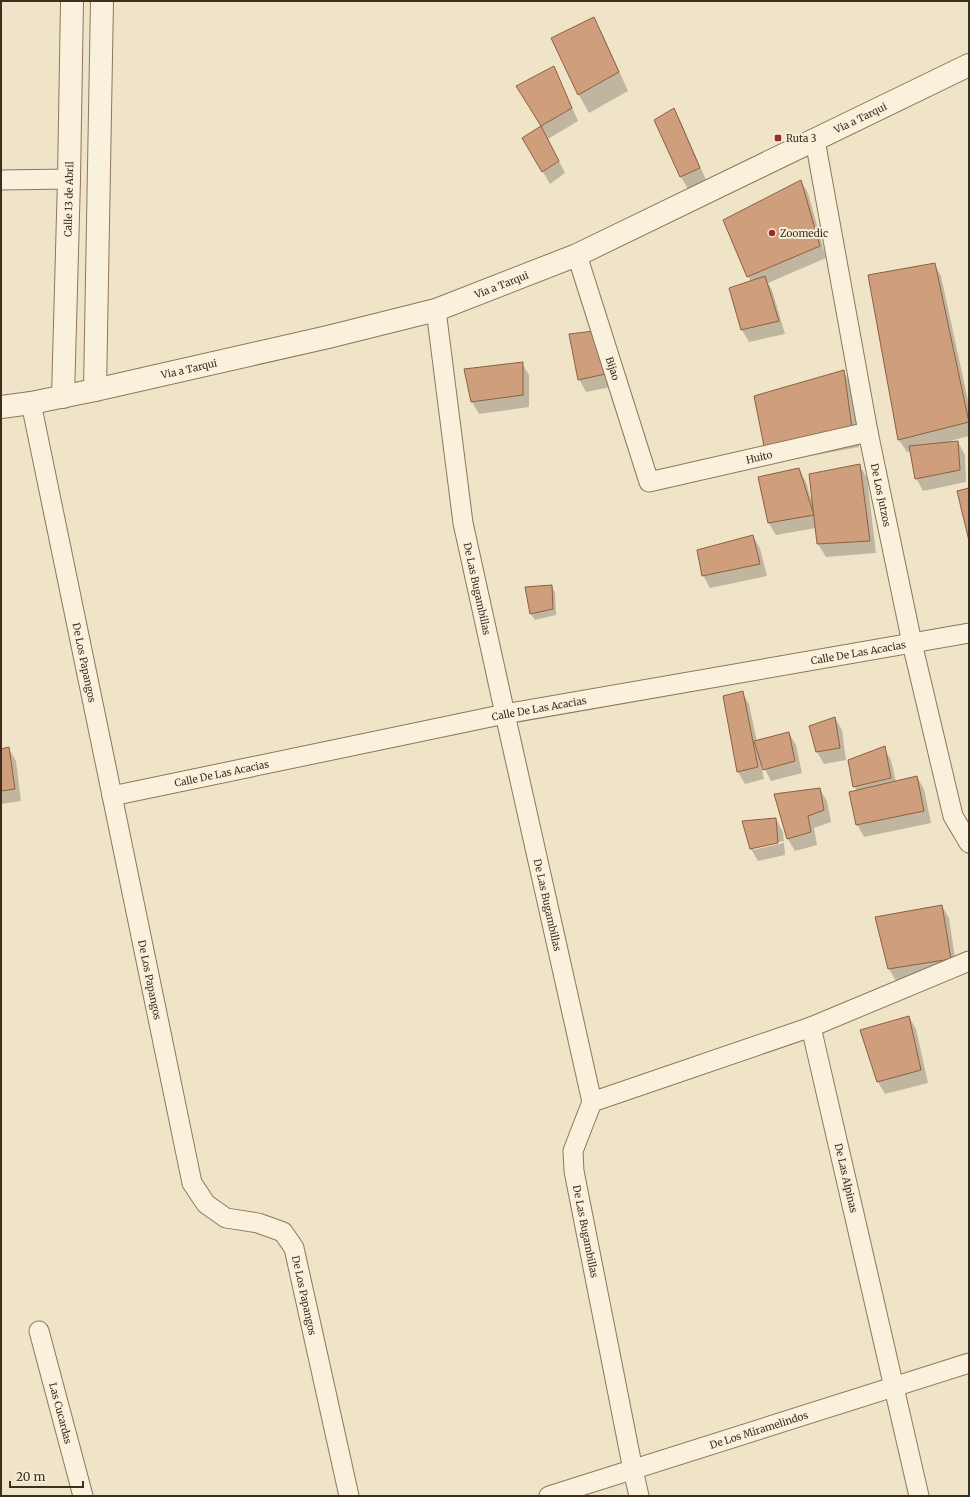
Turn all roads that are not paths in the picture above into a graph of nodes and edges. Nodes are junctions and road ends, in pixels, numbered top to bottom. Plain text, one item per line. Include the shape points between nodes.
1 (72, 1) edge
2 (102, 1) edge
3 (969, 65) edge
4 (815, 140) junction
5 (69, 179) junction
6 (1, 180) edge
7 (578, 254) junction
8 (436, 310) junction
9 (95, 390) junction
10 (63, 397) junction
11 (30, 403) junction
12 (1, 407) edge
13 (868, 432) junction
14 (649, 482) joint
15 (969, 633) edge
16 (912, 643) junction
17 (505, 714) junction
18 (112, 796) junction
19 (969, 843) edge
20 (969, 961) edge
21 (811, 1027) junction
22 (592, 1102) junction
23 (39, 1331) dead end
24 (969, 1363) edge
25 (895, 1387) junction
26 (633, 1470) junction
27 (83, 1496) edge
28 (349, 1496) edge
29 (549, 1496) edge
30 (639, 1496) edge
31 (919, 1496) edge

1 - 5 street, Calle 13 de Abril
2 - 9 street
3 - 4 street, Via a Tarqui
4 - 7 street, Via a Tarqui
4 - 13 street, De Los Jutzos
5 - 6 street
5 - 10 street, Calle 13 de Abril
7 - 8 street, Via a Tarqui
7 - 14 street, Bijao
8 - 9 street, Via a Tarqui via 328,338
8 - 17 street, De Las Bugambillas via 463,523
9 - 10 street, Via a Tarqui
10 - 11 street, Via a Tarqui
11 - 12 street, Via a Tarqui
11 - 18 street, De Los Papangos
13 - 14 street, Huito
13 - 16 street, De Los Jutzos
15 - 16 street, Calle De Las Acacias
16 - 17 street, Calle De Las Acacias
16 - 19 street, De Los Jutzos via 953,816
17 - 18 street, Calle De Las Acacias
17 - 22 street, De Las Bugambillas
18 - 28 street, De Los Papangos via 192,1183 206,1204 226,1218 258,1223 283,1232 294,1248
20 - 21 street
21 - 22 street
21 - 25 street, De Las Alpinas
22 - 26 street, De Las Bugambillas via 573,1151 574,1171
23 - 27 street, Las Cucardas
24 - 25 street, De Los Miramelindos
25 - 26 street, De Los Miramelindos
25 - 31 street, De Las Alpinas
26 - 29 street, De Los Miramelindos
26 - 30 street, De Las Bugambillas

